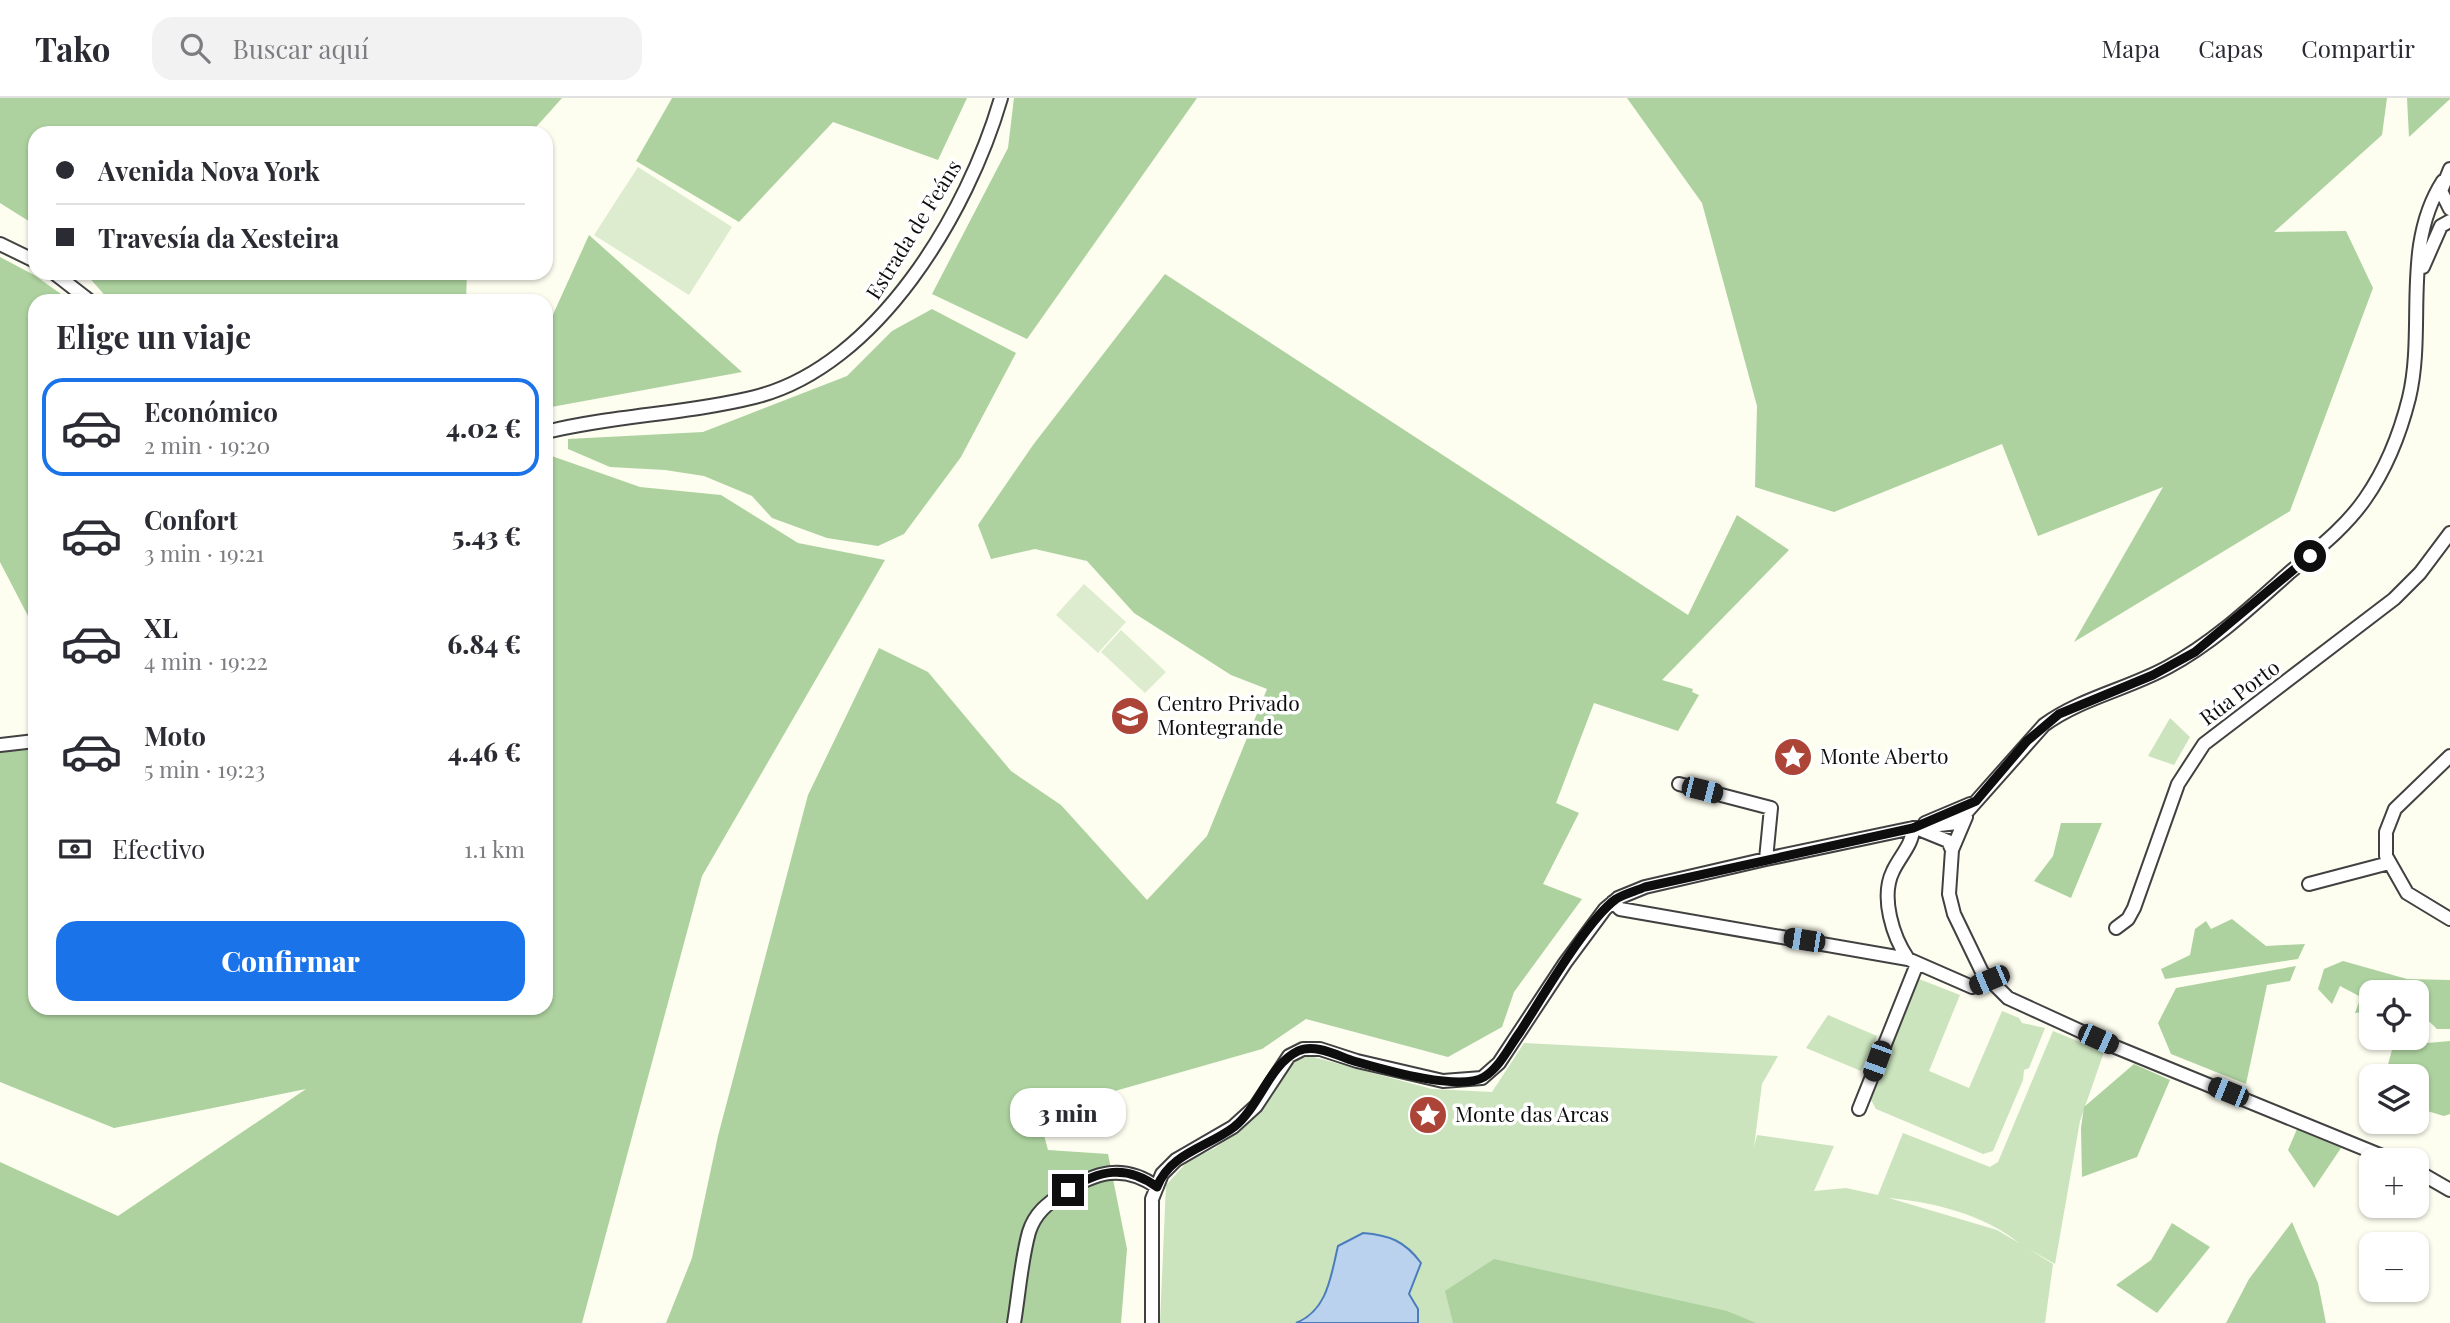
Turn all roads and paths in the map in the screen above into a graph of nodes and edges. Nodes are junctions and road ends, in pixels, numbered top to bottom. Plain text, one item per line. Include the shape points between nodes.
1 (1001, 98) edge
2 (2447, 175) edge
3 (2450, 209) edge
4 (2450, 221) edge
5 (0, 244) edge
6 (28, 258) edge
7 (63, 280) edge
8 (2418, 284) junction
9 (81, 294) edge
10 (553, 431) edge
11 (2450, 533) edge
12 (28, 742) edge
13 (0, 745) edge
14 (2450, 756) edge
15 (1679, 784) dead end
16 (1976, 801) junction
17 (1940, 816) junction
18 (1958, 825) junction
19 (1913, 828) junction
20 (1952, 850) junction
21 (1766, 859) junction
22 (2389, 863) junction
23 (2309, 884) dead end
24 (1613, 902) junction
25 (2450, 919) edge
26 (2116, 928) dead end
27 (1912, 962) junction
28 (1989, 980) junction
29 (1859, 1109) dead end
30 (2363, 1148) edge
31 (2429, 1178) edge
32 (1157, 1187) junction
33 (2450, 1190) edge
34 (1014, 1323) edge
35 (1152, 1323) edge

1 - 10 street, Estrada de Feáns via 978,166 955,210 903,289 848,349 805,377 756,397
2 - 3 street via 2441,191
2 - 8 street via 2423,228
4 - 8 street via 2441,226
5 - 6 street
7 - 9 street
8 - 16 street via 2414,358 2403,421 2379,477 2346,522 2195,652 2051,719
11 - 26 street, Rúa Porto via 2394,599 2204,744 2178,784 2134,908
12 - 13 street
14 - 22 street via 2395,808 2386,832
15 - 21 street via 1771,808
16 - 17 street
16 - 18 street
17 - 18 street
17 - 19 street
18 - 19 street
18 - 20 street
19 - 20 street via 1948,841
19 - 21 street
19 - 27 street via 1913,838 1891,874 1888,890 1895,933
20 - 28 street via 1949,894 1954,914
21 - 24 street via 1645,887
22 - 23 street
22 - 25 street via 2407,894
24 - 27 street via 1620,909
24 - 32 street via 1565,963 1499,1063 1482,1078 1443,1081 1320,1049 1303,1049 1289,1056 1256,1106 1233,1127 1176,1160
27 - 28 street via 1972,987
27 - 29 street
28 - 30 street via 2028,1009
31 - 33 street
32 - 34 street via 1119,1172 1091,1175 1041,1208 1029,1231
32 - 35 street via 1152,1199

